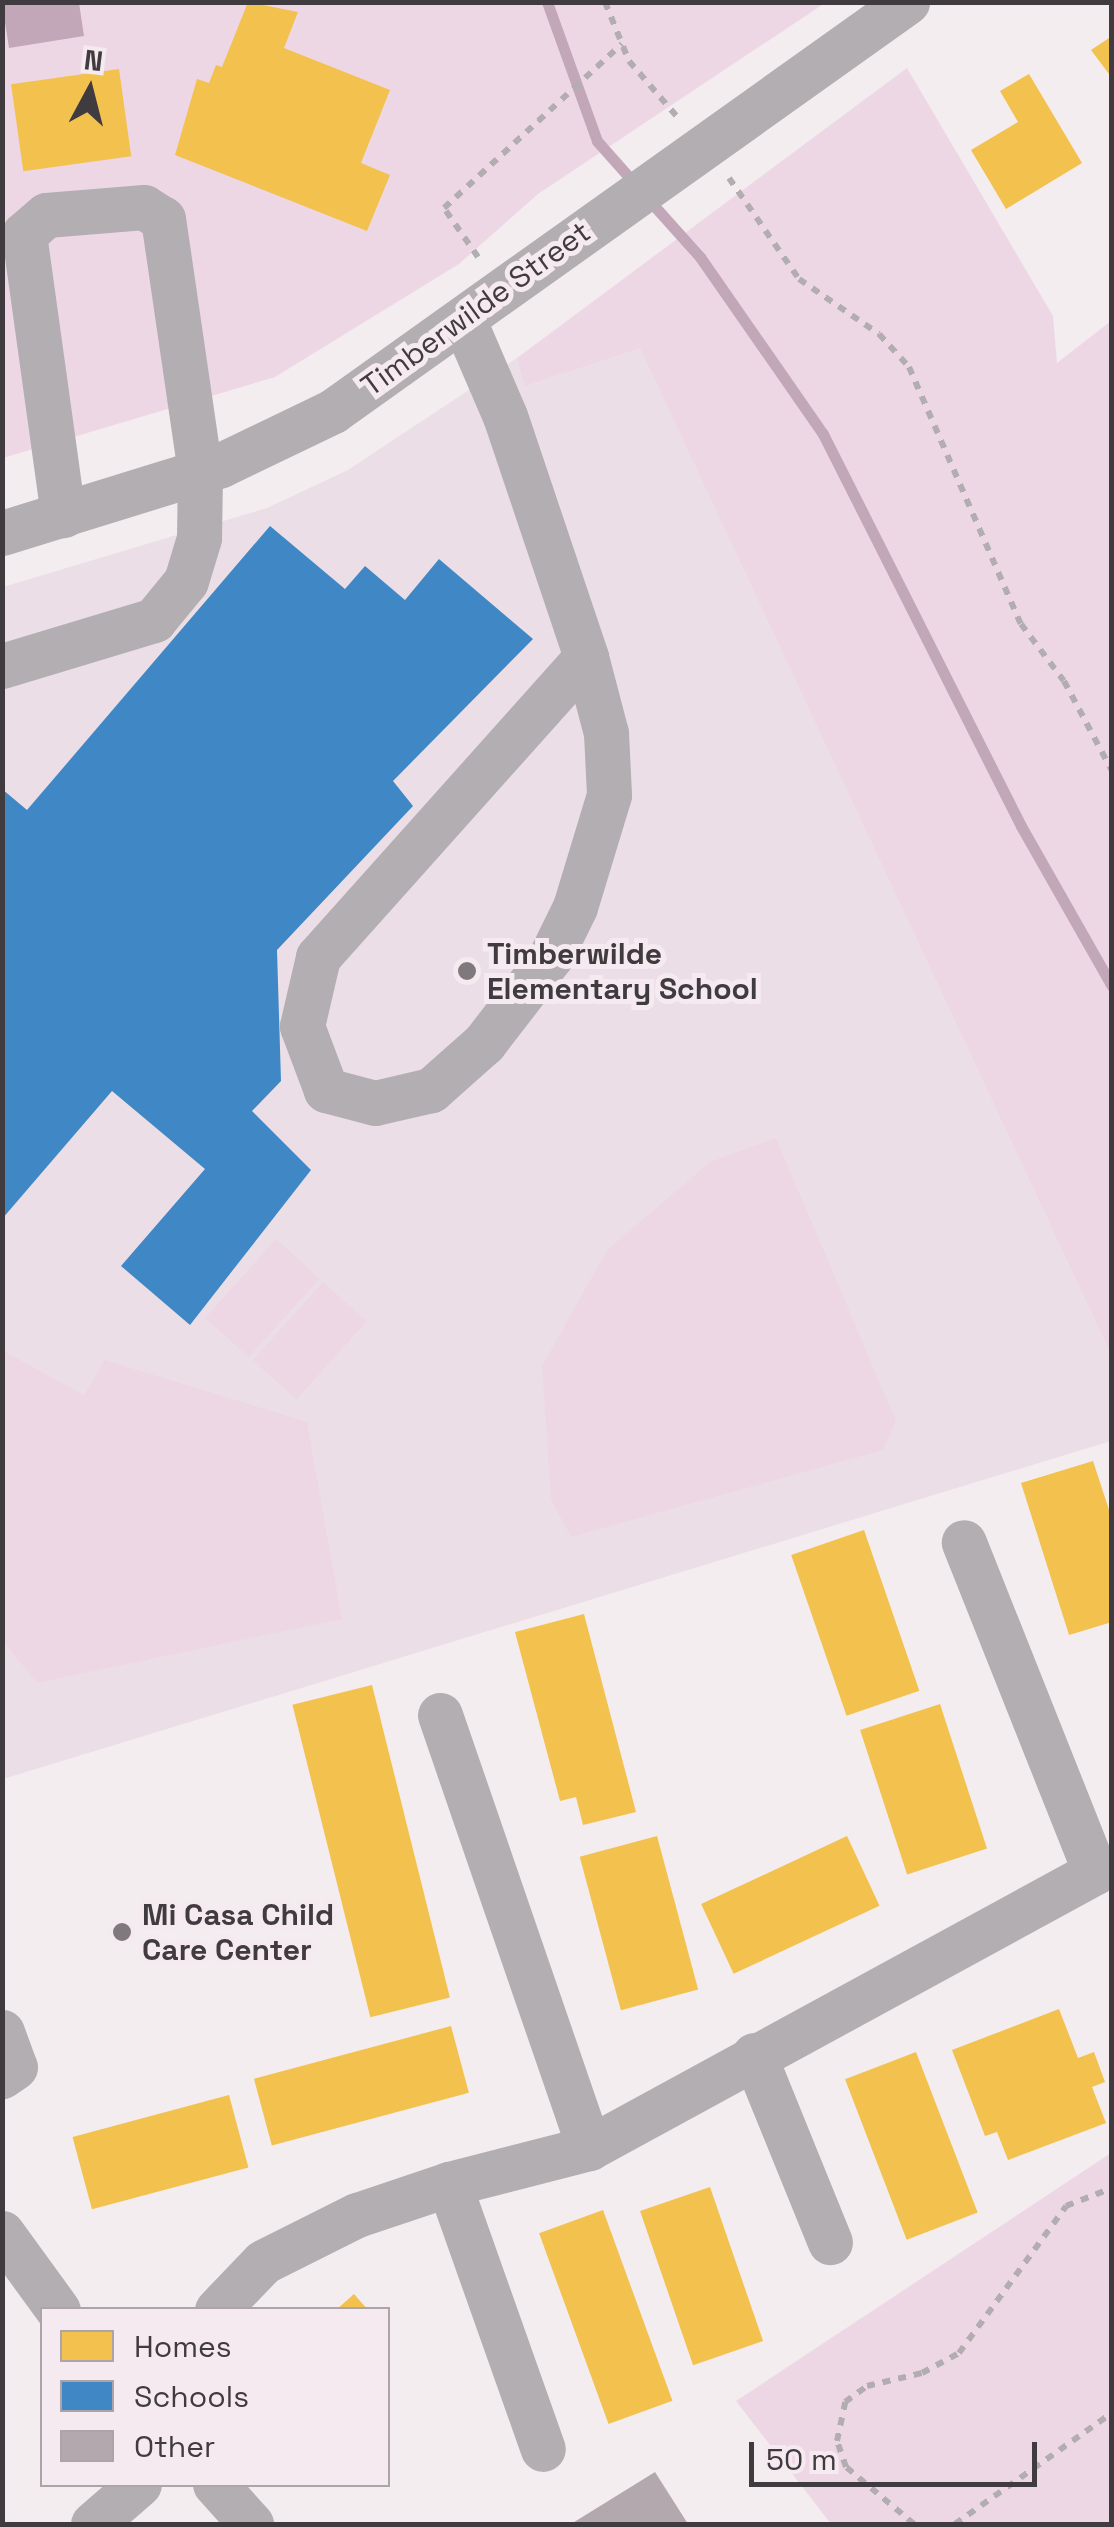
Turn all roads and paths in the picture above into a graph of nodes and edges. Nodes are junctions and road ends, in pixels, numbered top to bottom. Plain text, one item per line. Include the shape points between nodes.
1 (606, 2) edge
2 (907, 2) edge
3 (622, 44) junction
4 (690, 131) dead end
5 (746, 200) dead end
6 (502, 291) junction
7 (464, 321) junction
8 (200, 472) junction
9 (63, 514) junction
10 (2, 534) edge
11 (586, 657) junction
12 (2, 666) edge
13 (1112, 772) edge
14 (964, 1542) dead end
15 (440, 1715) dead end
16 (1103, 1888) edge
17 (2, 2032) edge
18 (754, 2055) junction
19 (2, 2076) edge
20 (589, 2148) junction
21 (449, 2184) junction
22 (1112, 2188) edge
23 (2, 2233) edge
24 (830, 2242) dead end
25 (56, 2307) edge
26 (220, 2307) edge
27 (1112, 2413) edge
28 (543, 2449) dead end
29 (136, 2487) edge
30 (218, 2487) edge
31 (93, 2524) edge
32 (251, 2524) edge
33 (914, 2524) edge
34 (956, 2524) edge

1 - 3 path
2 - 6 street, Timberwilde Street
3 - 4 path
3 - 6 path via 444,208
5 - 13 path via 798,278 879,334 909,367 1021,624 1064,681
6 - 7 street, Timberwilde Street
7 - 8 street, Timberwilde Street via 334,411
7 - 11 street via 505,416
8 - 9 street, Timberwilde Street
8 - 9 street via 163,219 144,207 46,215 24,234
8 - 12 street via 198,538 186,581 154,620
9 - 10 street, Timberwilde Street
11 - 11 street via 606,733 609,794 575,907 552,956 484,1044 432,1090 376,1103 326,1090 302,1026 318,957
14 - 16 street
15 - 20 street
16 - 18 street
17 - 19 street via 15,2067
18 - 20 street
18 - 24 street
20 - 21 street
21 - 26 street via 357,2215 264,2262
21 - 28 street
22 - 33 path via 1066,2206 959,2353 922,2372 867,2386 845,2402 836,2441 846,2467
23 - 25 street
27 - 34 path
29 - 31 street
30 - 32 street

